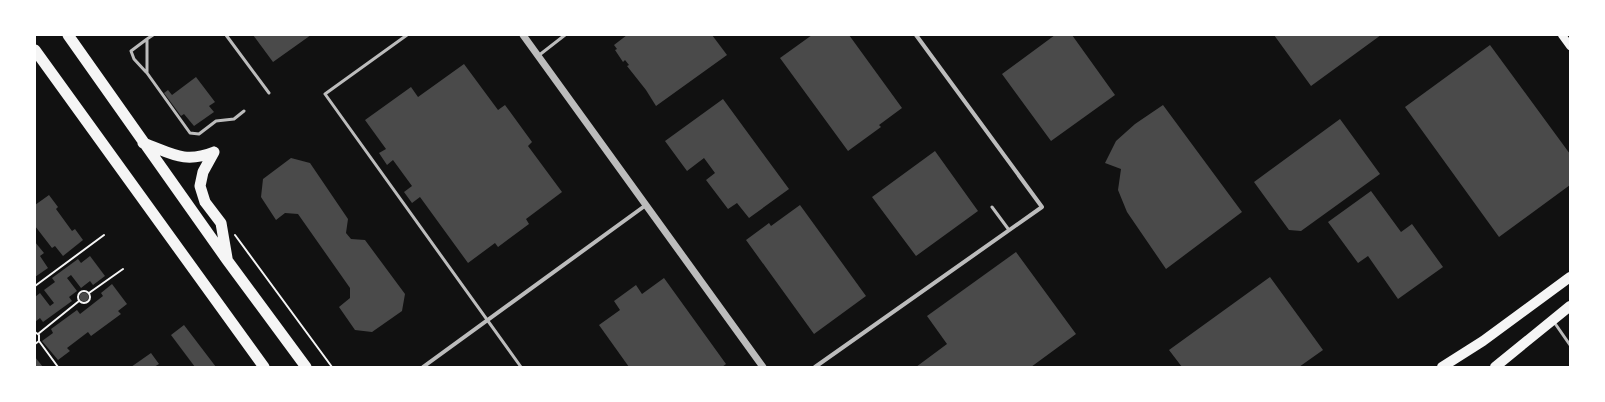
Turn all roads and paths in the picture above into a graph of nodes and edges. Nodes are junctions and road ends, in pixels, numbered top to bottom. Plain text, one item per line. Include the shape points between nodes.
1 (68, 35) edge
2 (153, 35) edge
3 (226, 35) edge
4 (407, 35) edge
5 (523, 35) edge
6 (565, 35) edge
7 (916, 35) edge
8 (1562, 35) edge
9 (147, 39) junction
10 (1570, 46) edge
11 (35, 50) edge
12 (538, 56) junction
13 (147, 72) junction
14 (269, 93) dead end
15 (244, 111) dead end
16 (143, 143) junction
17 (646, 205) junction
18 (992, 207) dead end
19 (1008, 230) junction
20 (232, 231) dead end
21 (104, 235) dead end
22 (227, 260) junction
23 (124, 269) dead end
24 (1570, 277) edge
25 (35, 286) edge
26 (89, 293) junction
27 (79, 301) junction
28 (1570, 306) edge
29 (1552, 319) junction
30 (488, 320) junction
31 (35, 332) edge
32 (38, 334) junction
33 (39, 341) junction
34 (35, 344) edge
35 (1570, 345) edge
36 (58, 367) edge
37 (264, 367) edge
38 (306, 367) edge
39 (332, 367) edge
40 (423, 367) edge
41 (521, 367) edge
42 (764, 367) edge
43 (815, 367) edge
44 (1442, 367) edge
45 (1495, 367) edge

1 - 16 highway
2 - 9 lane
3 - 14 lane
4 - 30 lane via 325,94
5 - 12 street
6 - 12 lane
7 - 19 street via 1042,207
8 - 10 main road
9 - 13 lane
9 - 13 lane via 131,51 134,59
11 - 37 highway
12 - 17 street
13 - 15 lane via 190,133 199,134 216,121 234,119
16 - 22 highway
16 - 22 highway via 184,158 202,157 214,152 200,186 205,202 221,223
17 - 30 street
17 - 42 street
18 - 19 lane
19 - 43 street
20 - 39 path
21 - 25 path
22 - 38 highway
23 - 26 path
24 - 44 main road via 1483,341
26 - 27 path via 82,291 79,294
26 - 27 path via 89,301
27 - 32 path
28 - 29 main road
29 - 35 lane
29 - 45 main road
30 - 40 street
30 - 41 lane
31 - 32 path
32 - 33 path
33 - 34 path
33 - 36 path

